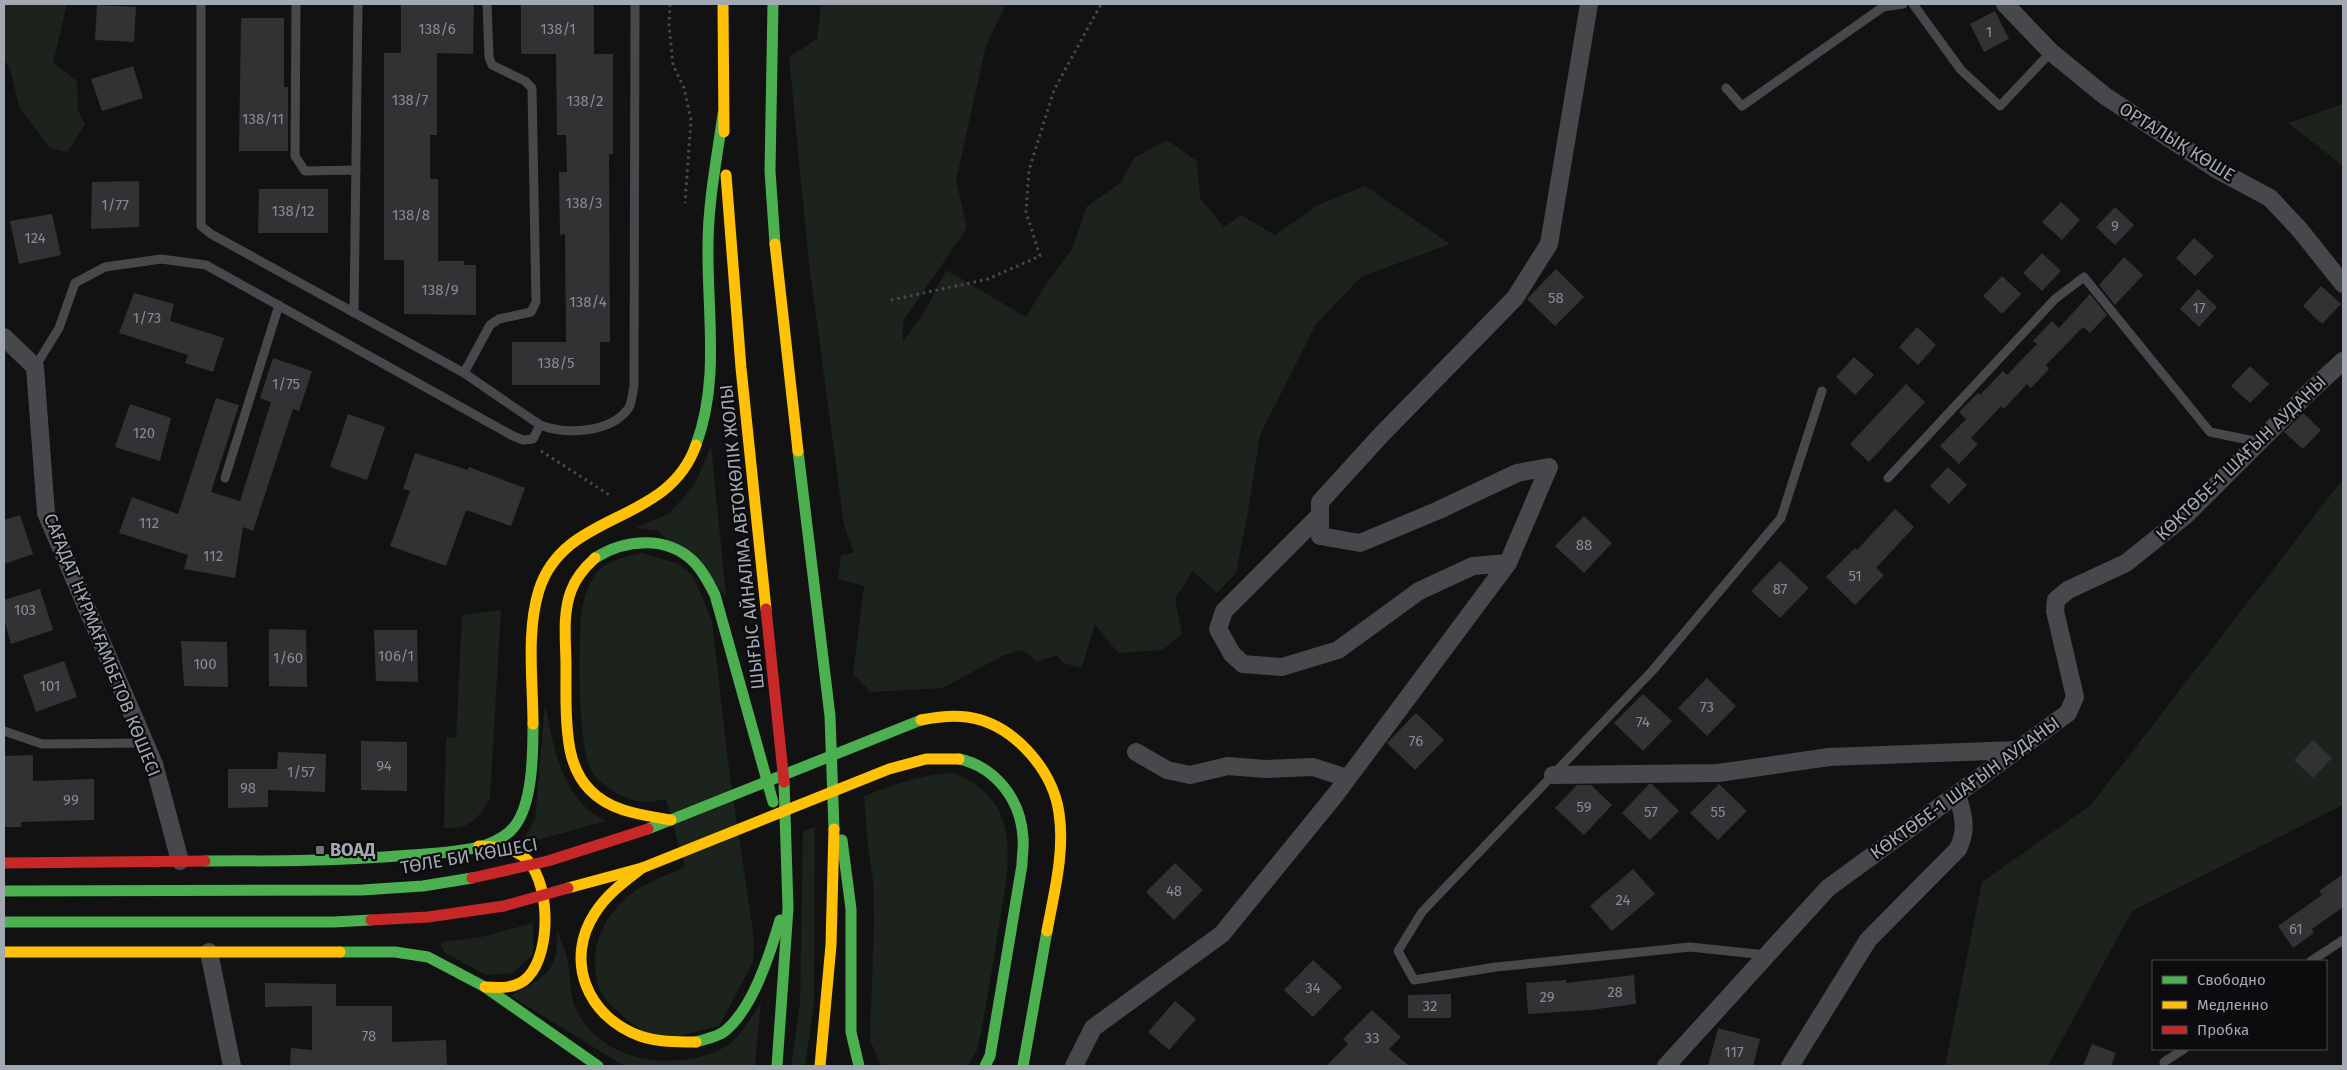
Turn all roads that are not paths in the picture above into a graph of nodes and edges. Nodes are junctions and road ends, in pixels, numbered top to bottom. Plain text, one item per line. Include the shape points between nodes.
1 (201, 4) edge
2 (296, 4) edge
3 (358, 4) edge
4 (488, 4) edge
5 (634, 4) edge
6 (723, 4) edge
7 (773, 4) edge
8 (1590, 4) edge
9 (1903, 4) edge
10 (1913, 4) edge
11 (2005, 4) edge
12 (2051, 52) junction
13 (1726, 88) dead end
14 (723, 114) junction
15 (356, 170) junction
16 (2343, 284) edge
17 (279, 305) junction
18 (354, 313) junction
19 (4, 337) edge
20 (2343, 361) edge
21 (35, 367) junction
22 (464, 373) junction
23 (1822, 391) dead end
24 (540, 425) junction
25 (2259, 442) junction
26 (225, 478) dead end
27 (1888, 478) dead end
28 (1320, 515) junction
29 (1508, 563) junction
30 (4, 731) edge
31 (145, 743) junction
32 (2017, 750) junction
33 (1136, 752) dead end
34 (1553, 775) junction
35 (1347, 778) junction
36 (1956, 794) junction
37 (835, 808) junction
38 (671, 820) junction
39 (480, 846) junction
40 (788, 856) junction
41 (180, 861) junction
42 (4, 863) edge
43 (642, 868) junction
44 (788, 890) junction
45 (4, 891) edge
46 (4, 922) edge
47 (2343, 940) edge
48 (4, 952) edge
49 (209, 952) junction
50 (1766, 955) junction
51 (2313, 960) edge
52 (485, 987) junction
53 (2182, 1050) edge
54 (2164, 1062) dead end
55 (232, 1066) edge
56 (598, 1066) edge
57 (776, 1066) edge
58 (820, 1066) edge
59 (859, 1066) edge
60 (985, 1066) edge
61 (1023, 1066) edge
62 (1074, 1066) edge
63 (1666, 1066) edge
64 (1790, 1066) edge

1 - 18 lane via 201,226
2 - 15 lane via 295,156 305,171
3 - 15 lane
4 - 22 lane via 492,65 525,81 532,88 536,302 531,312 499,319 490,325
5 - 24 lane via 634,387 629,408 613,424 579,430 554,430
6 - 14 main road, ШЫҒЫС АЙНАЛМА АВТОКӨЛІК ЖОЛЫ
7 - 37 main road via 770,172 776,264 830,716
8 - 28 street via 1549,244 1515,298 1320,502
9 - 13 lane via 1883,7 1742,106
10 - 12 lane via 1961,70 2000,106
11 - 12 street, ОРТАЛЫҚ КӨШЕ
12 - 16 street, ОРТАЛЫҚ КӨШЕ via 2105,96 2163,135 2270,198
14 - 39 main road via 709,210 713,366 710,401 703,428 679,477 656,500 631,514 580,534 562,549 547,571 533,619 532,749 522,816 499,840
14 - 40 main road, ШЫҒЫС АЙНАЛМА АВТОКӨЛІК ЖОЛЫ via 730,248 752,484 780,726
15 - 18 lane
17 - 21 lane via 206,265 162,259 105,267 75,284 59,328
17 - 24 lane via 523,440 533,439
17 - 26 lane
18 - 22 lane
19 - 21 street
20 - 25 street, КӨКТӨБЕ-1 ШАҒЫН АУДАНЫ
21 - 31 street, САҒАДАТ НҰРМАҒАМБЕТОВ КӨШЕСІ via 46,513
22 - 24 lane
23 - 34 lane via 1781,518 1653,670
25 - 27 lane via 2210,432 2084,277 2055,299
25 - 32 street, КӨКТӨБЕ-1 ШАҒЫН АУДАНЫ via 2186,515 2126,563 2068,590 2056,600 2055,611 2075,697 2068,713
28 - 29 street via 1320,536 1360,543 1516,473 1549,468
28 - 29 street via 1224,611 1218,630 1232,654 1243,664 1282,667 1338,650 1419,590 1473,566
29 - 35 street
30 - 31 lane via 42,744
31 - 41 street, САҒАДАТ НҰРМАҒАМБЕТОВ КӨШЕСІ via 154,764
32 - 34 street via 1830,756 1718,773
32 - 36 street, КӨКТӨБЕ-1 ШАҒЫН АУДАНЫ
33 - 35 street via 1167,770 1190,774 1228,766 1265,769 1313,767
34 - 50 lane via 1422,912 1398,951 1414,980 1496,967 1690,947
35 - 62 street via 1222,934 1094,1028
36 - 50 street, КӨКТӨБЕ-1 ШАҒЫН АУДАНЫ via 1828,888
36 - 64 street via 1964,818 1964,832 1958,849 1868,940
37 - 58 main road via 831,945
37 - 59 main road via 844,848 851,909 851,1032
38 - 40 main road via 642,817 609,806 588,790 575,768 569,743 566,611 573,585 587,563 612,546 633,542 657,543 684,554 702,572 715,596
38 - 45 main road, ТӨЛЕ БИ КӨШЕСІ via 564,856 423,886 332,890
38 - 61 main road, ТӨЛЕ БИ КӨШЕСІ via 914,722 961,716 985,722 1006,735 1033,756 1051,786 1059,812 1058,870
39 - 41 main road via 358,859
39 - 52 main road via 506,848 526,859 535,872 543,914 544,944 539,961 528,977 511,988
40 - 44 main road, ШЫҒЫС АЙНАЛМА АВТОКӨЛІК ЖОЛЫ
41 - 42 main road
43 - 44 main road via 608,895 590,922 580,948 581,976 587,998 600,1021 621,1039 652,1052 674,1053 700,1047 724,1032 754,988 776,933
43 - 46 main road via 504,906 428,917 334,922
43 - 60 main road via 911,761 956,758 976,763 996,776 1010,793 1023,835 1022,865 990,1056
44 - 57 main road, ШЫҒЫС АЙНАЛМА АВТОКӨЛІК ЖОЛЫ via 786,969
47 - 51 lane
48 - 49 main road
49 - 52 main road via 395,952 428,957
49 - 55 street
50 - 63 street, КӨКТӨБЕ-1 ШАҒЫН АУДАНЫ
52 - 56 main road
53 - 54 lane

